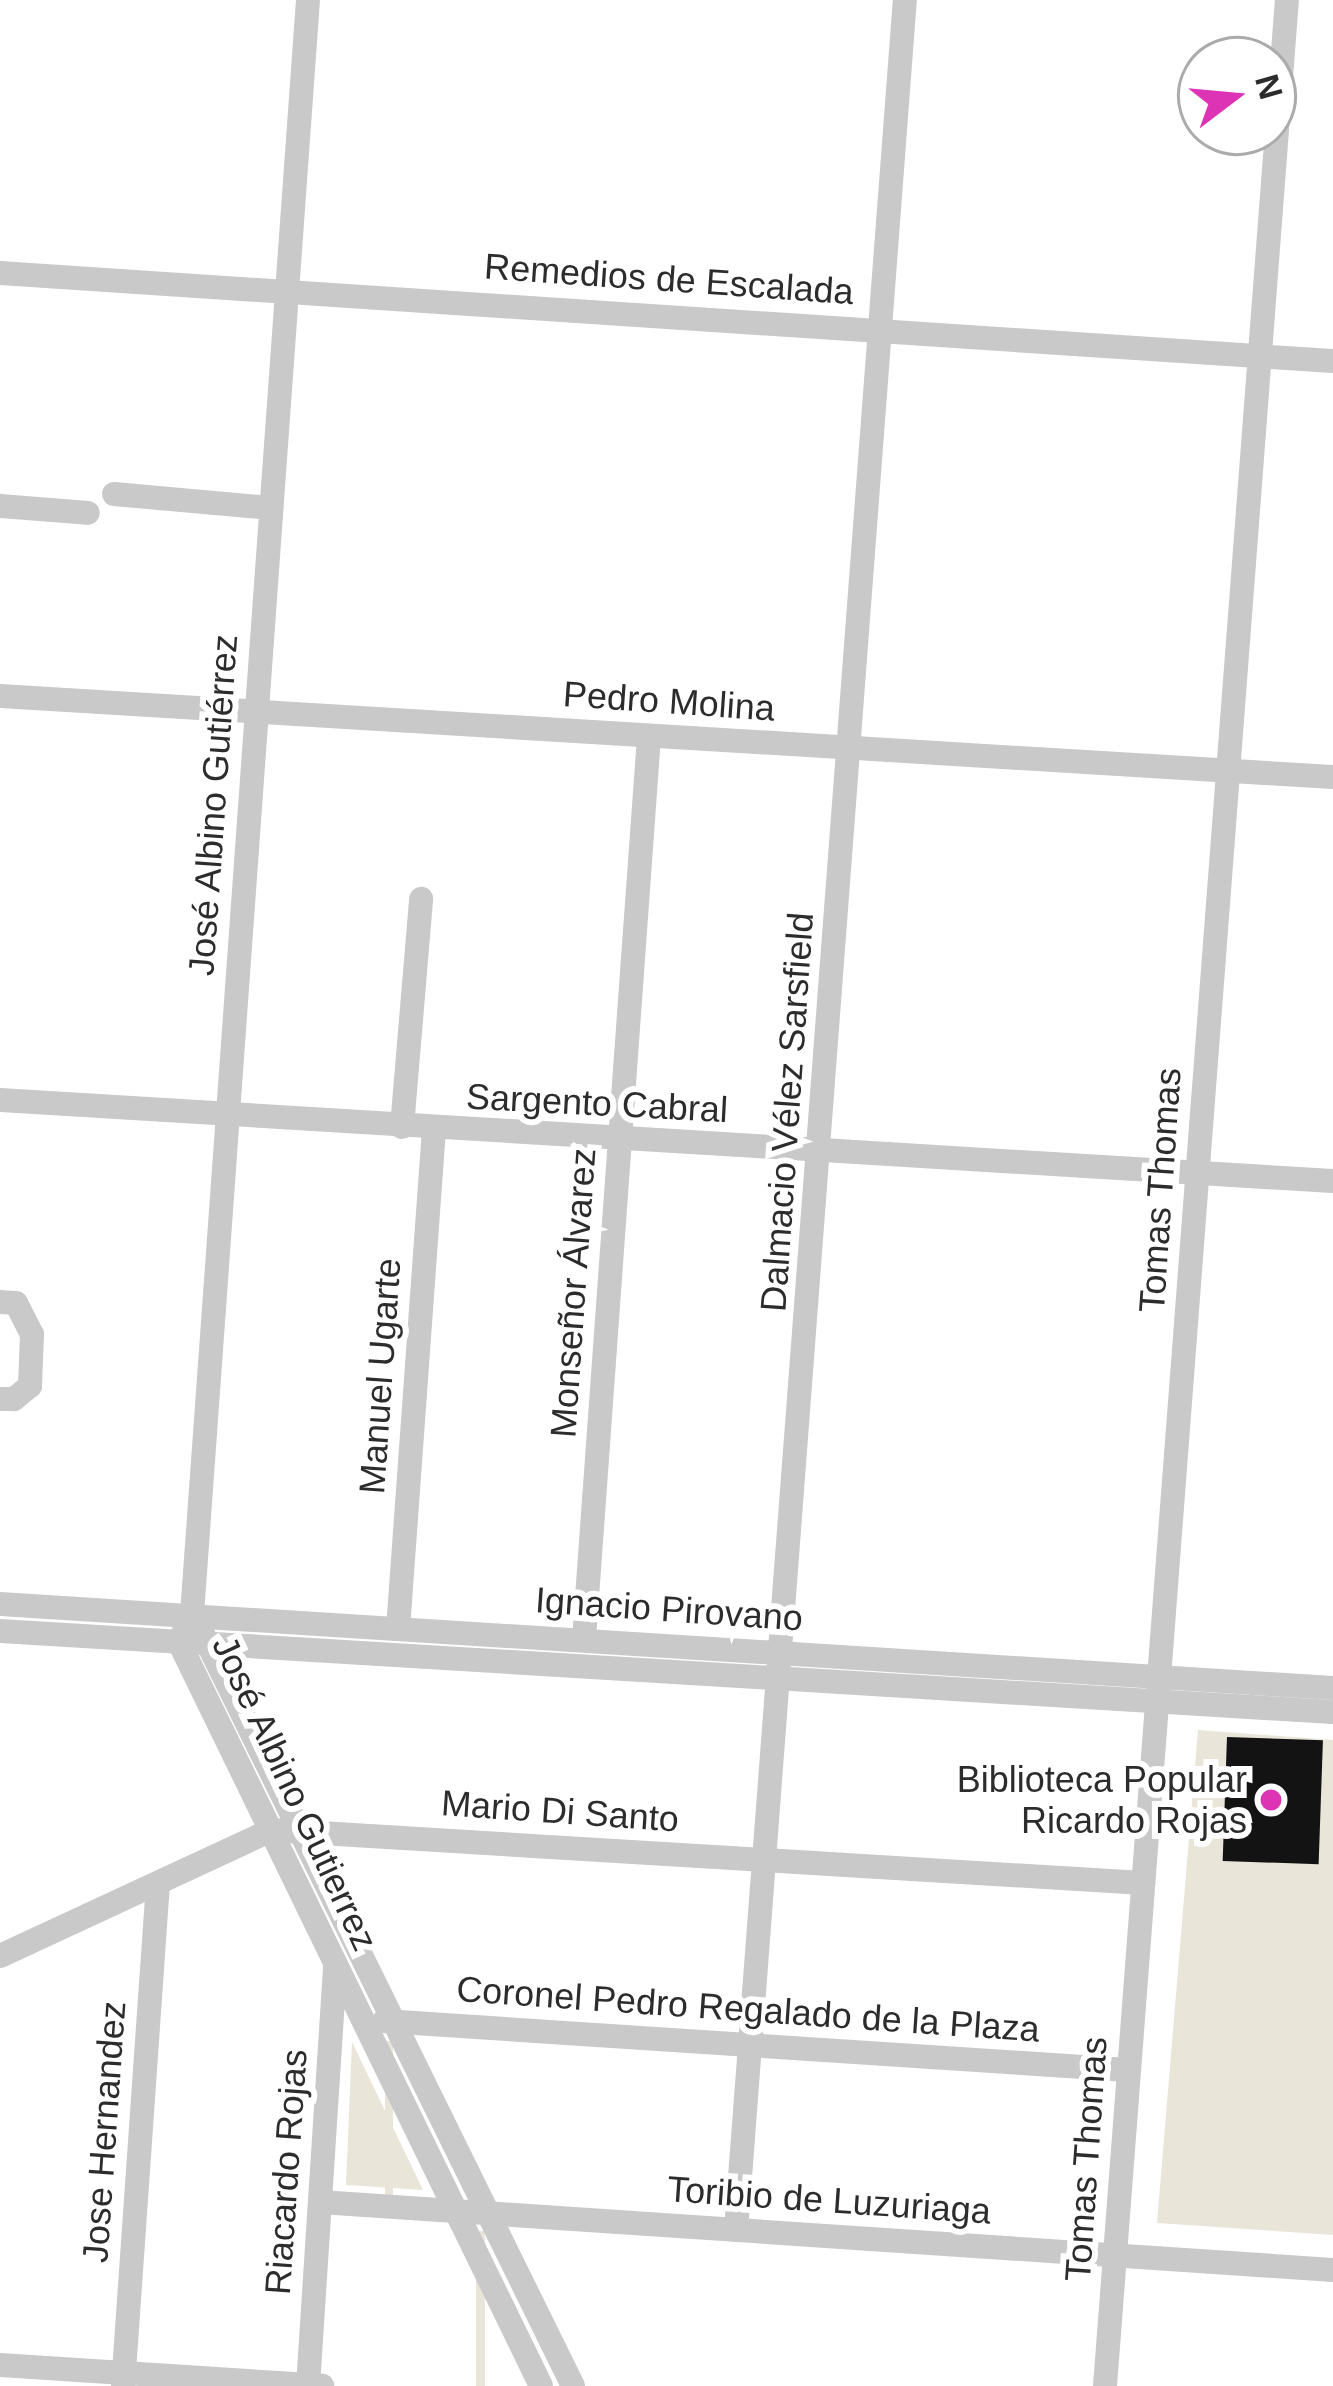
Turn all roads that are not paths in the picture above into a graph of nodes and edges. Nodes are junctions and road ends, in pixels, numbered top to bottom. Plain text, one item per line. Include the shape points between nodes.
1 (308, 0) edge
2 (905, 0) edge
3 (1287, 0) edge
4 (0, 273) edge
5 (288, 291) junction
6 (882, 328) junction
7 (1259, 356) junction
8 (1333, 361) edge
9 (114, 494) dead end
10 (0, 506) edge
11 (271, 508) junction
12 (88, 514) dead end
13 (0, 696) edge
14 (255, 710) junction
15 (649, 736) junction
16 (850, 749) junction
17 (1226, 771) junction
18 (1333, 777) edge
19 (421, 899) dead end
20 (0, 1100) edge
21 (226, 1114) junction
22 (402, 1127) junction
23 (434, 1129) junction
24 (621, 1140) junction
25 (820, 1152) junction
26 (1198, 1172) junction
27 (1333, 1181) edge
28 (0, 1302) edge
29 (0, 1399) edge
30 (12, 1605) edge
31 (192, 1616) junction
32 (398, 1629) junction
33 (11, 1632) edge
34 (584, 1640) junction
35 (179, 1642) junction
36 (209, 1644) junction
37 (783, 1652) junction
38 (1160, 1675) junction
39 (781, 1678) junction
40 (1333, 1688) edge
41 (1158, 1702) junction
42 (1333, 1712) edge
43 (271, 1830) junction
44 (301, 1831) junction
45 (766, 1860) junction
46 (158, 1883) junction
47 (1143, 1883) junction
48 (0, 1956) edge
49 (335, 1963) junction
50 (364, 2021) junction
51 (394, 2021) junction
52 (753, 2045) junction
53 (1128, 2071) junction
54 (320, 2202) junction
55 (456, 2211) junction
56 (488, 2213) junction
57 (736, 2230) junction
58 (1114, 2256) junction
59 (1333, 2270) edge
60 (0, 2365) edge
61 (123, 2379) edge
62 (308, 2385) edge
63 (324, 2386) edge
64 (541, 2386) edge
65 (573, 2386) edge
66 (1105, 2386) edge

1 - 5 street, José Albino Gutiérrez
2 - 6 street, Dalmacio Vélez Sarsfield
3 - 7 street, Tomas Thomas
4 - 5 street, Remedios de Escalada
5 - 6 street, Remedios de Escalada
5 - 11 street, José Albino Gutiérrez
6 - 7 street, Remedios de Escalada
6 - 16 street, Dalmacio Vélez Sarsfield
7 - 8 street, Remedios de Escalada
7 - 17 street, Tomas Thomas
9 - 11 street
10 - 12 street
11 - 14 street, José Albino Gutiérrez
13 - 14 street, Pedro Molina
14 - 15 street, Pedro Molina
14 - 21 street, José Albino Gutiérrez
15 - 16 street, Pedro Molina
15 - 24 street, Monseñor Álvarez
16 - 17 street, Pedro Molina
16 - 25 street, Dalmacio Vélez Sarsfield
17 - 18 street, Pedro Molina
17 - 26 street, Tomas Thomas
19 - 22 street
20 - 21 street, Sargento Cabral
21 - 22 street, Sargento Cabral
21 - 31 street, José Albino Gutiérrez
22 - 23 street, Sargento Cabral
23 - 24 street, Sargento Cabral
23 - 32 street, Manuel Ugarte
24 - 25 street, Sargento Cabral
24 - 34 street, Monseñor Álvarez
25 - 26 street, Sargento Cabral
25 - 37 street, Dalmacio Vélez Sarsfield
26 - 27 street, Sargento Cabral
26 - 38 street, Tomas Thomas
28 - 29 street via 16,1303 32,1334 30,1386
30 - 31 street, Ignacio Pirovano
30 - 33 street
31 - 32 street, Ignacio Pirovano
31 - 35 street, José Albino Gutierrez
31 - 36 street, José Albino Gutierrez
32 - 34 street, Ignacio Pirovano
33 - 35 street, Ignacio Pirovano
34 - 37 street, Ignacio Pirovano
35 - 36 street, Ignacio Pirovano
35 - 43 street, José Albino Gutierrez
36 - 39 street, Ignacio Pirovano
36 - 44 street, José Albino Gutierrez
37 - 38 street, Ignacio Pirovano
37 - 39 street, Dalmacio Vélez Sarsfield
38 - 40 street, Ignacio Pirovano
38 - 41 street, Tomas Thomas
39 - 41 street, Ignacio Pirovano
39 - 45 street, Dalmacio Vélez Sarsfield
41 - 42 street, Ignacio Pirovano
41 - 47 street, Tomas Thomas
43 - 44 street, Mario Di Santo
43 - 46 street, Mario Di Santo
43 - 49 street, José Albino Gutierrez
44 - 45 street, Mario Di Santo
44 - 51 street, José Albino Gutierrez
45 - 47 street, Mario Di Santo
45 - 52 street, Dalmacio Vélez Sarsfield
46 - 48 street, Mario Di Santo
46 - 61 street, Jose Hernandez
47 - 53 street, Tomas Thomas
49 - 50 street, José Albino Gutierrez
49 - 54 street, Riacardo Rojas
50 - 51 street, Coronel Pedro Regalado de la Plaza
50 - 55 street, José Albino Gutierrez
51 - 52 street, Coronel Pedro Regalado de la Plaza
51 - 56 street, José Albino Gutierrez
52 - 53 street, Coronel Pedro Regalado de la Plaza
52 - 57 street, Dalmacio Vélez Sarsfield
53 - 58 street, Tomas Thomas
54 - 55 street, Toribio de Luzuriaga
54 - 62 street, Riacardo Rojas
55 - 56 street, Toribio de Luzuriaga
55 - 64 street, José Albino Gutierrez
56 - 57 street, Toribio de Luzuriaga
56 - 65 street, José Albino Gutierrez
57 - 58 street, Toribio de Luzuriaga
58 - 59 street, Toribio de Luzuriaga
58 - 66 street, Tomas Thomas
60 - 61 street
61 - 62 street
62 - 63 street

